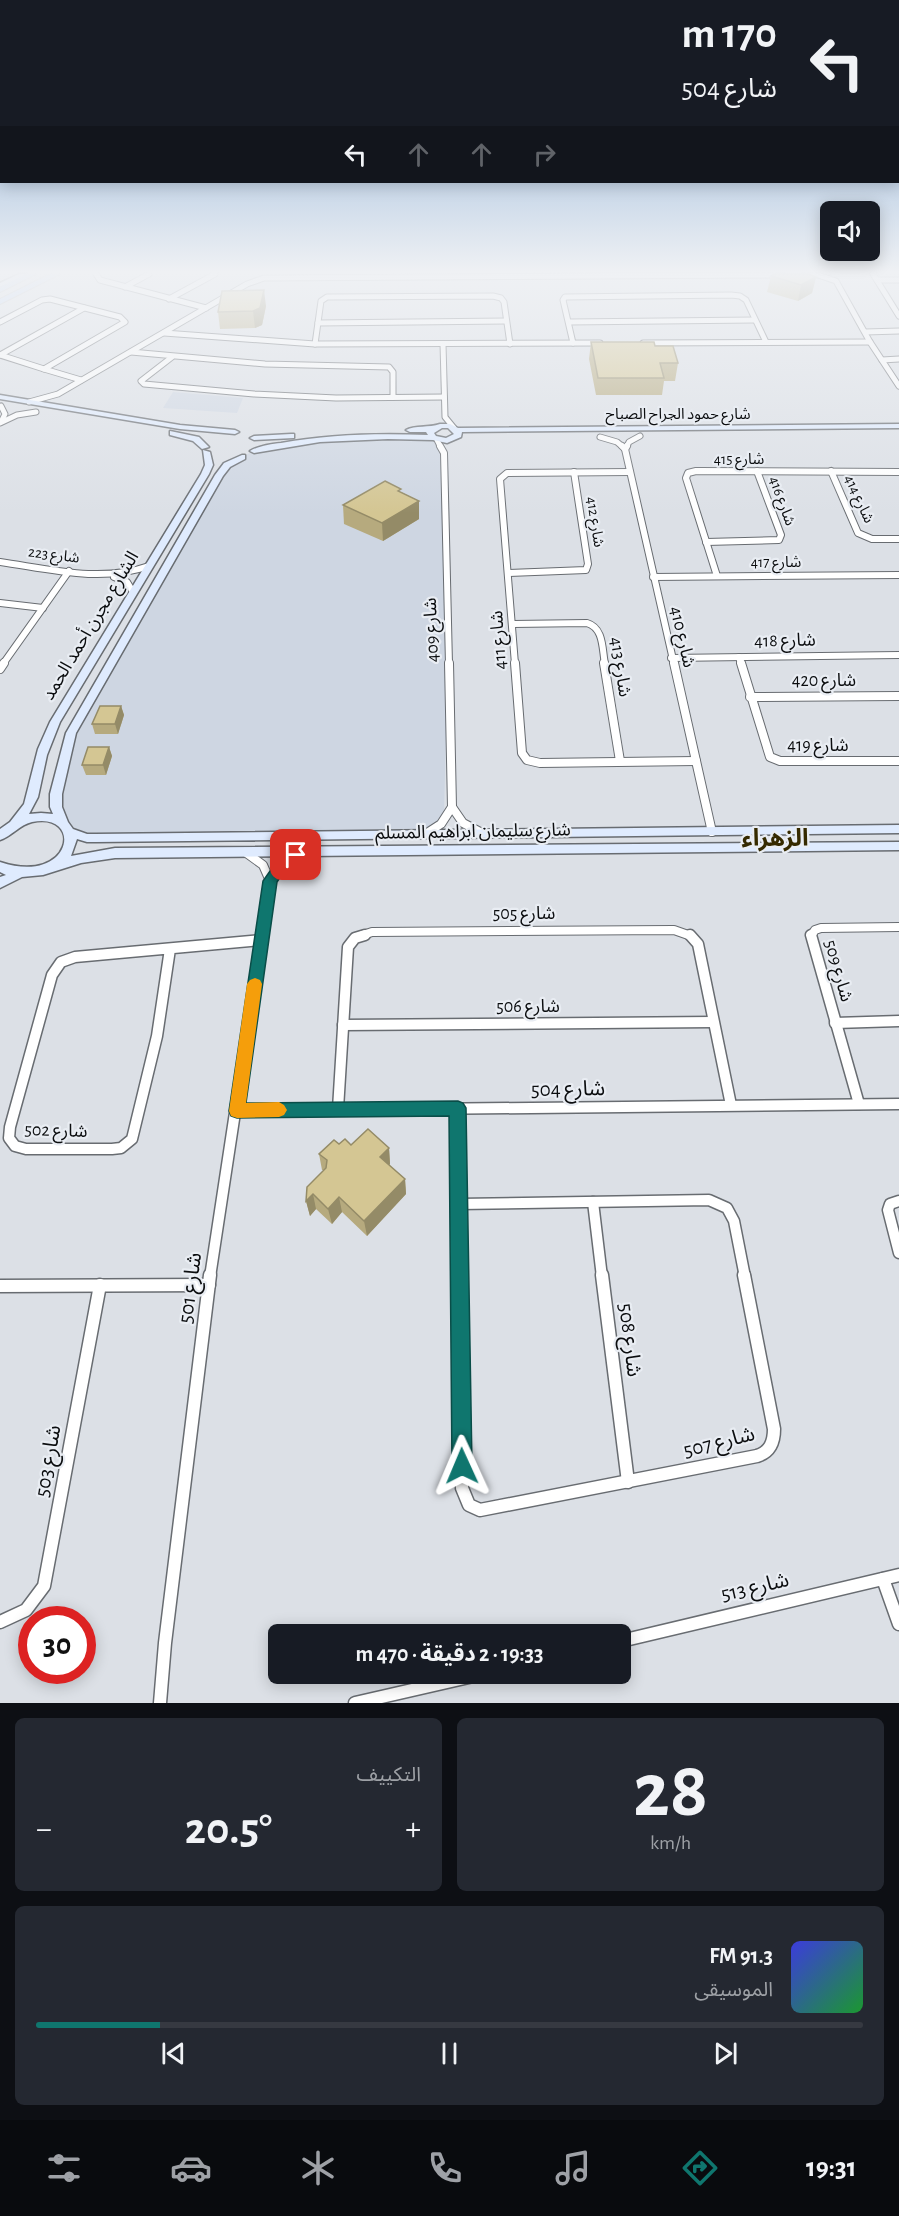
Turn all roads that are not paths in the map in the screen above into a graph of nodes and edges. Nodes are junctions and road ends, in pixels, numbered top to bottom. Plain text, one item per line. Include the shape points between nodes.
1 (71, 353) edge
2 (128, 353) edge
3 (143, 353) edge
4 (443, 353) edge
5 (878, 353) edge
6 (0, 355) edge
7 (172, 357) junction
8 (899, 359) edge
9 (882, 360) junction
10 (44, 369) junction
11 (81, 380) junction
12 (899, 386) edge
13 (62, 392) junction
14 (393, 397) junction
15 (444, 397) junction
16 (28, 402) junction
17 (0, 403) edge
18 (63, 408) junction
19 (36, 412) junction
20 (445, 417) junction
21 (0, 423) edge
22 (899, 426) edge
23 (857, 430) junction
24 (235, 432) junction
25 (688, 432) junction
26 (455, 433) junction
27 (375, 434) junction
28 (435, 434) junction
29 (899, 434) edge
30 (600, 436) junction
31 (640, 436) junction
32 (254, 438) junction
33 (625, 449) junction
34 (206, 450) junction
35 (254, 451) junction
36 (444, 453) junction
37 (242, 457) junction
38 (757, 471) junction
39 (831, 471) junction
40 (574, 472) junction
41 (630, 472) junction
42 (899, 472) edge
43 (899, 539) edge
44 (706, 542) junction
45 (0, 562) edge
46 (149, 566) junction
47 (69, 571) junction
48 (509, 573) junction
49 (104, 574) junction
50 (899, 575) edge
51 (717, 576) junction
52 (653, 577) junction
53 (133, 592) junction
54 (0, 603) edge
55 (43, 608) junction
56 (513, 624) junction
57 (899, 655) edge
58 (739, 657) junction
59 (671, 658) junction
60 (0, 669) edge
61 (899, 696) edge
62 (750, 697) junction
63 (620, 761) junction
64 (696, 761) junction
65 (899, 761) edge
66 (452, 807) junction
67 (15, 824) junction
68 (66, 827) junction
69 (899, 829) edge
70 (712, 832) junction
71 (427, 833) junction
72 (482, 833) junction
73 (0, 836) edge
74 (899, 846) edge
75 (304, 851) junction
76 (244, 852) junction
77 (0, 867) edge
78 (50, 867) junction
79 (18, 874) junction
80 (270, 881) junction
81 (0, 883) edge
82 (899, 927) edge
83 (261, 940) junction
84 (171, 949) junction
85 (899, 1021) edge
86 (713, 1022) junction
87 (835, 1023) junction
88 (343, 1025) junction
89 (859, 1104) junction
90 (899, 1104) edge
91 (731, 1105) junction
92 (458, 1108) junction
93 (338, 1109) junction
94 (237, 1111) junction
95 (899, 1201) edge
96 (593, 1202) junction
97 (459, 1204) junction
98 (899, 1253) edge
99 (100, 1285) junction
100 (209, 1285) junction
101 (0, 1286) edge
102 (628, 1482) junction
103 (899, 1575) edge
104 (882, 1579) junction
105 (0, 1622) edge
106 (899, 1624) edge
107 (631, 1639) edge
108 (448, 1684) edge
109 (397, 1699) edge
110 (160, 1703) edge
111 (355, 1703) edge

1 - 10 street
2 - 11 street
3 - 7 street
4 - 15 street
5 - 9 street
6 - 10 street
7 - 14 street via 389,367 393,372
7 - 14 street via 141,381 254,394
8 - 9 street
9 - 12 street
10 - 11 street
11 - 13 street
13 - 16 street
13 - 18 street via 57,401
14 - 15 street
15 - 20 street
16 - 17 street
16 - 18 street
17 - 19 street
17 - 21 street via 5,414
18 - 24 street
19 - 21 street
19 - 34 street via 187,436 200,441
20 - 26 street
20 - 28 street
22 - 23 street, شارع حمود الجراح الصباح
23 - 25 street, شارع حمود الجراح الصباح
23 - 29 street, شارع حمود الجراح الصباح
24 - 32 street
24 - 34 street via 218,435 206,443
25 - 26 street, شارع حمود الجراح الصباح
25 - 31 street, شارع حمود الجراح الصباح
26 - 28 street
26 - 28 street
26 - 30 street, شارع حمود الجراح الصباح
26 - 36 street
27 - 28 street
27 - 32 street
27 - 35 street
28 - 36 street, شارع 409
30 - 31 street, شارع حمود الجراح الصباح
30 - 33 street
31 - 33 street
32 - 35 street
33 - 41 street, شارع 410
34 - 37 street via 225,459
34 - 46 street, الشارع مجرن أحمد الحمد via 209,465 205,474
35 - 37 street, الشارع مجرن أحمد الحمد
36 - 66 street, شارع 409
37 - 68 street, الشارع مجرن أحمد الحمد via 219,475 70,733 56,794 56,807
38 - 39 street, شارع 415
38 - 44 street, شارع 415 via 688,473 686,478
38 - 44 street, شارع 416 via 781,535 779,540
39 - 42 street, شارع 415
39 - 43 street, شارع 414 via 864,538
40 - 41 street, شارع 411
40 - 48 street, شارع 411 via 507,473 500,479
40 - 48 street, شارع 412 via 586,570
41 - 52 street, شارع 410
44 - 51 street, شارع 415
45 - 47 street, شارع 223
46 - 49 street, شارع 223 via 130,573
46 - 53 street, الشارع مجرن أحمد الحمد
47 - 49 street, شارع 223
47 - 55 street
48 - 56 street, شارع 411
49 - 53 street, شارع 223 via 123,580
50 - 51 street, شارع 417
51 - 52 street, شارع 417
52 - 59 street, شارع 410
53 - 67 street, الشارع مجرن أحمد الحمد via 55,722 43,752 34,797
54 - 55 street
55 - 60 street
56 - 63 street, شارع 413 via 587,623 599,630
56 - 63 street, شارع 411 via 522,753 527,760
57 - 58 street, شارع 418
58 - 59 street, شارع 418
58 - 62 street, شارع 419
59 - 64 street, شارع 410
61 - 62 street, شارع 420
62 - 65 street, شارع 419 via 770,757 780,761
63 - 64 street, شارع 411
64 - 70 street, شارع 410
66 - 71 street via 441,824
66 - 72 street via 463,823
67 - 68 street, شارع سليمان ابراهيم المسلم via 40,817
67 - 73 street
68 - 71 street, شارع سليمان ابراهيم المسلم via 87,838
68 - 78 street via 71,841 68,850
69 - 70 street, شارع سليمان ابراهيم المسلم
70 - 72 street, شارع سليمان ابراهيم المسلم
71 - 72 street, شارع سليمان ابراهيم المسلم
74 - 75 street, شارع سليمان ابراهيم المسلم
75 - 76 street, شارع سليمان ابراهيم المسلم
75 - 80 street via 282,864
76 - 78 street, شارع سليمان ابراهيم المسلم via 115,853
76 - 80 street via 263,865
77 - 79 street
78 - 79 street, شارع سليمان ابراهيم المسلم
79 - 81 street
80 - 83 street, شارع 501
82 - 87 street, شارع 509 via 821,928 812,932 811,941
83 - 84 street, شارع 502
83 - 94 street, شارع 501
84 - 84 street, شارع 502 via 75,957 58,965 10,1127 9,1138 15,1146 112,1149 121,1148 132,1139 157,1036
85 - 87 street
86 - 88 street, شارع 506
86 - 88 street, شارع 505 via 698,944 684,932 372,932 355,938 348,947
86 - 91 street, شارع 505
87 - 89 street, شارع 509
88 - 93 street, شارع 505
89 - 90 street, شارع 504
89 - 91 street, شارع 504
91 - 92 street, شارع 504
92 - 93 street, شارع 504
92 - 97 street, شارع 507
93 - 94 street, شارع 504
94 - 100 street, شارع 501
95 - 98 street via 890,1204 888,1214
96 - 97 street, شارع 507
96 - 102 street, شارع 508
96 - 102 street, شارع 507 via 709,1200 723,1204 731,1212 774,1429 773,1443 762,1455
97 - 102 street, شارع 507 via 465,1502 480,1511
99 - 100 street
99 - 101 street
99 - 105 street, شارع 503 via 44,1586 26,1611
100 - 110 street, شارع 501
103 - 104 street, شارع 513
104 - 106 street
104 - 107 street, شارع 513
108 - 109 street
109 - 111 street

